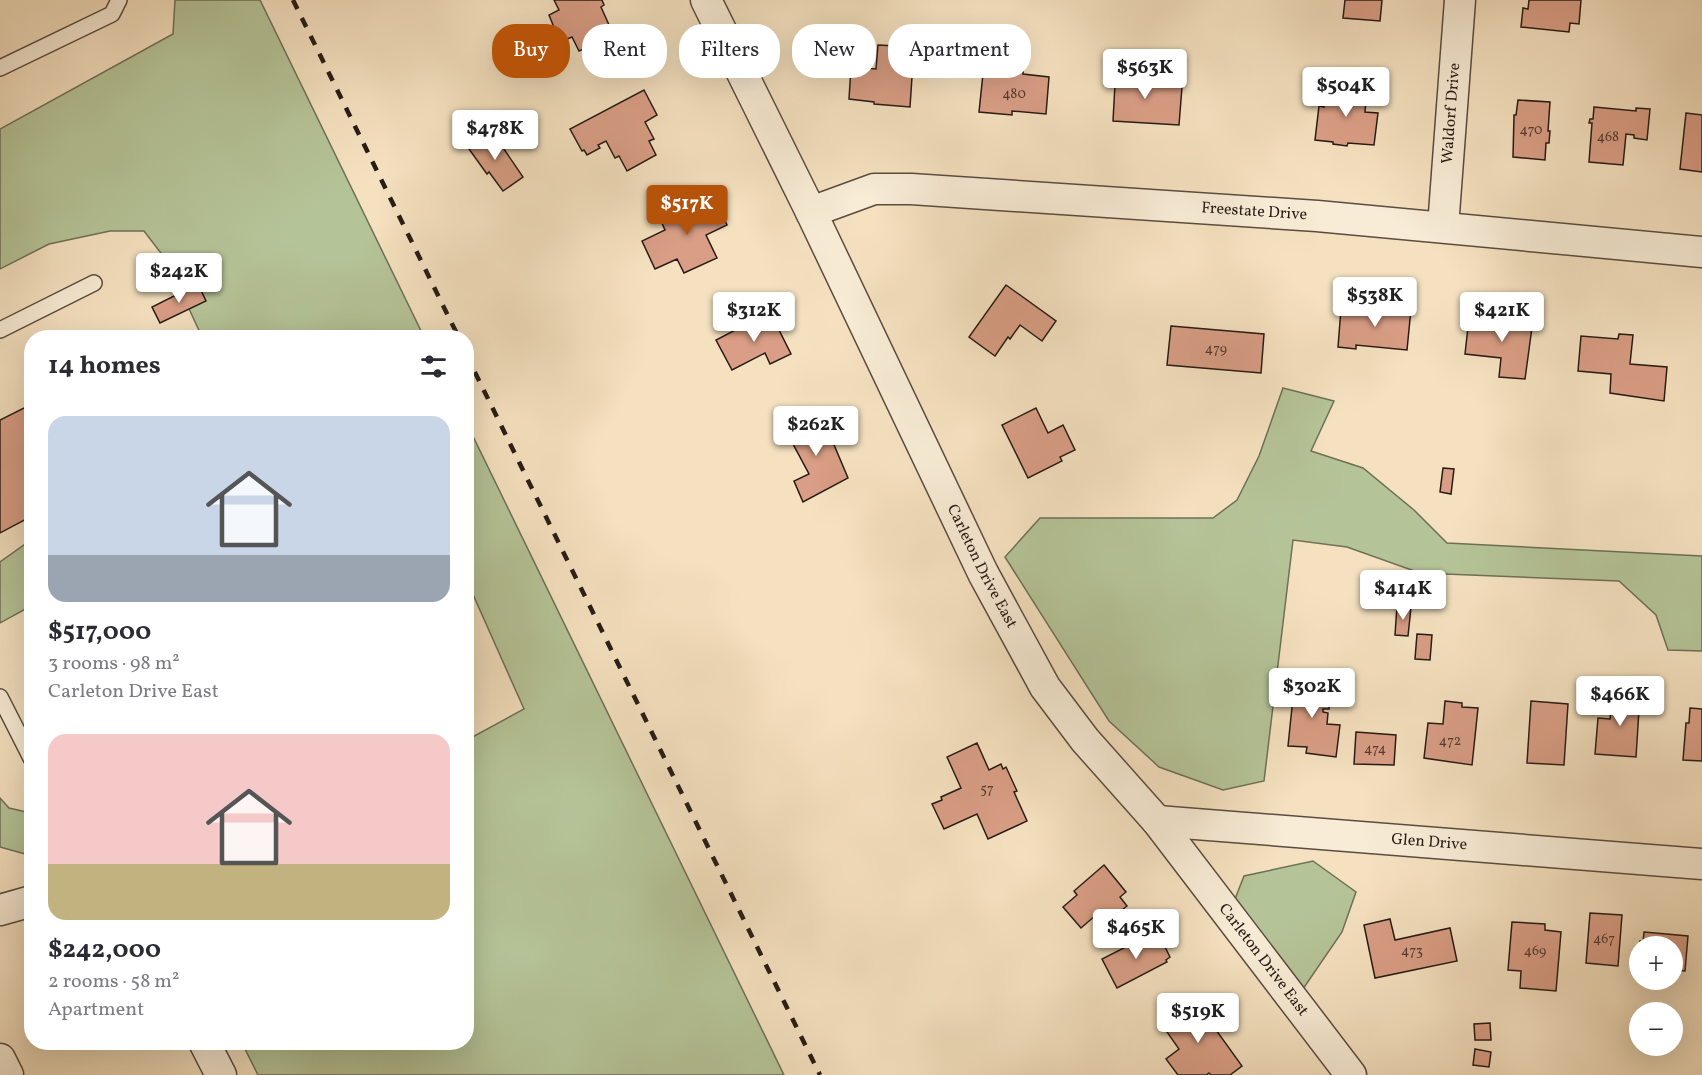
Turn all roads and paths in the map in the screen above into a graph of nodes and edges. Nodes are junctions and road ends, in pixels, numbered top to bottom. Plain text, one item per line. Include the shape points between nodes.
1 (119, 0) edge
2 (706, 0) edge
3 (1460, 0) edge
4 (0, 68) edge
5 (811, 212) junction
6 (1443, 227) junction
7 (1702, 252) edge
8 (94, 283) dead end
9 (0, 330) edge
10 (0, 697) edge
11 (24, 744) edge
12 (1157, 821) junction
13 (1702, 864) edge
14 (24, 903) edge
15 (0, 910) edge
16 (208, 1050) edge
17 (0, 1059) edge
18 (8, 1075) edge
19 (221, 1075) edge
20 (1351, 1075) edge

1 - 4 lane via 112,14
2 - 5 street, Carleton Drive East
3 - 6 street, Waldorf Drive
5 - 6 street, Freestate Drive via 874,189 911,189
5 - 12 street, Carleton Drive East via 983,573 1045,687 1085,740
6 - 7 street, Freestate Drive
8 - 9 lane
10 - 11 lane
12 - 13 street, Glen Drive
12 - 20 street, Carleton Drive East
14 - 15 street
16 - 19 street
17 - 18 street

